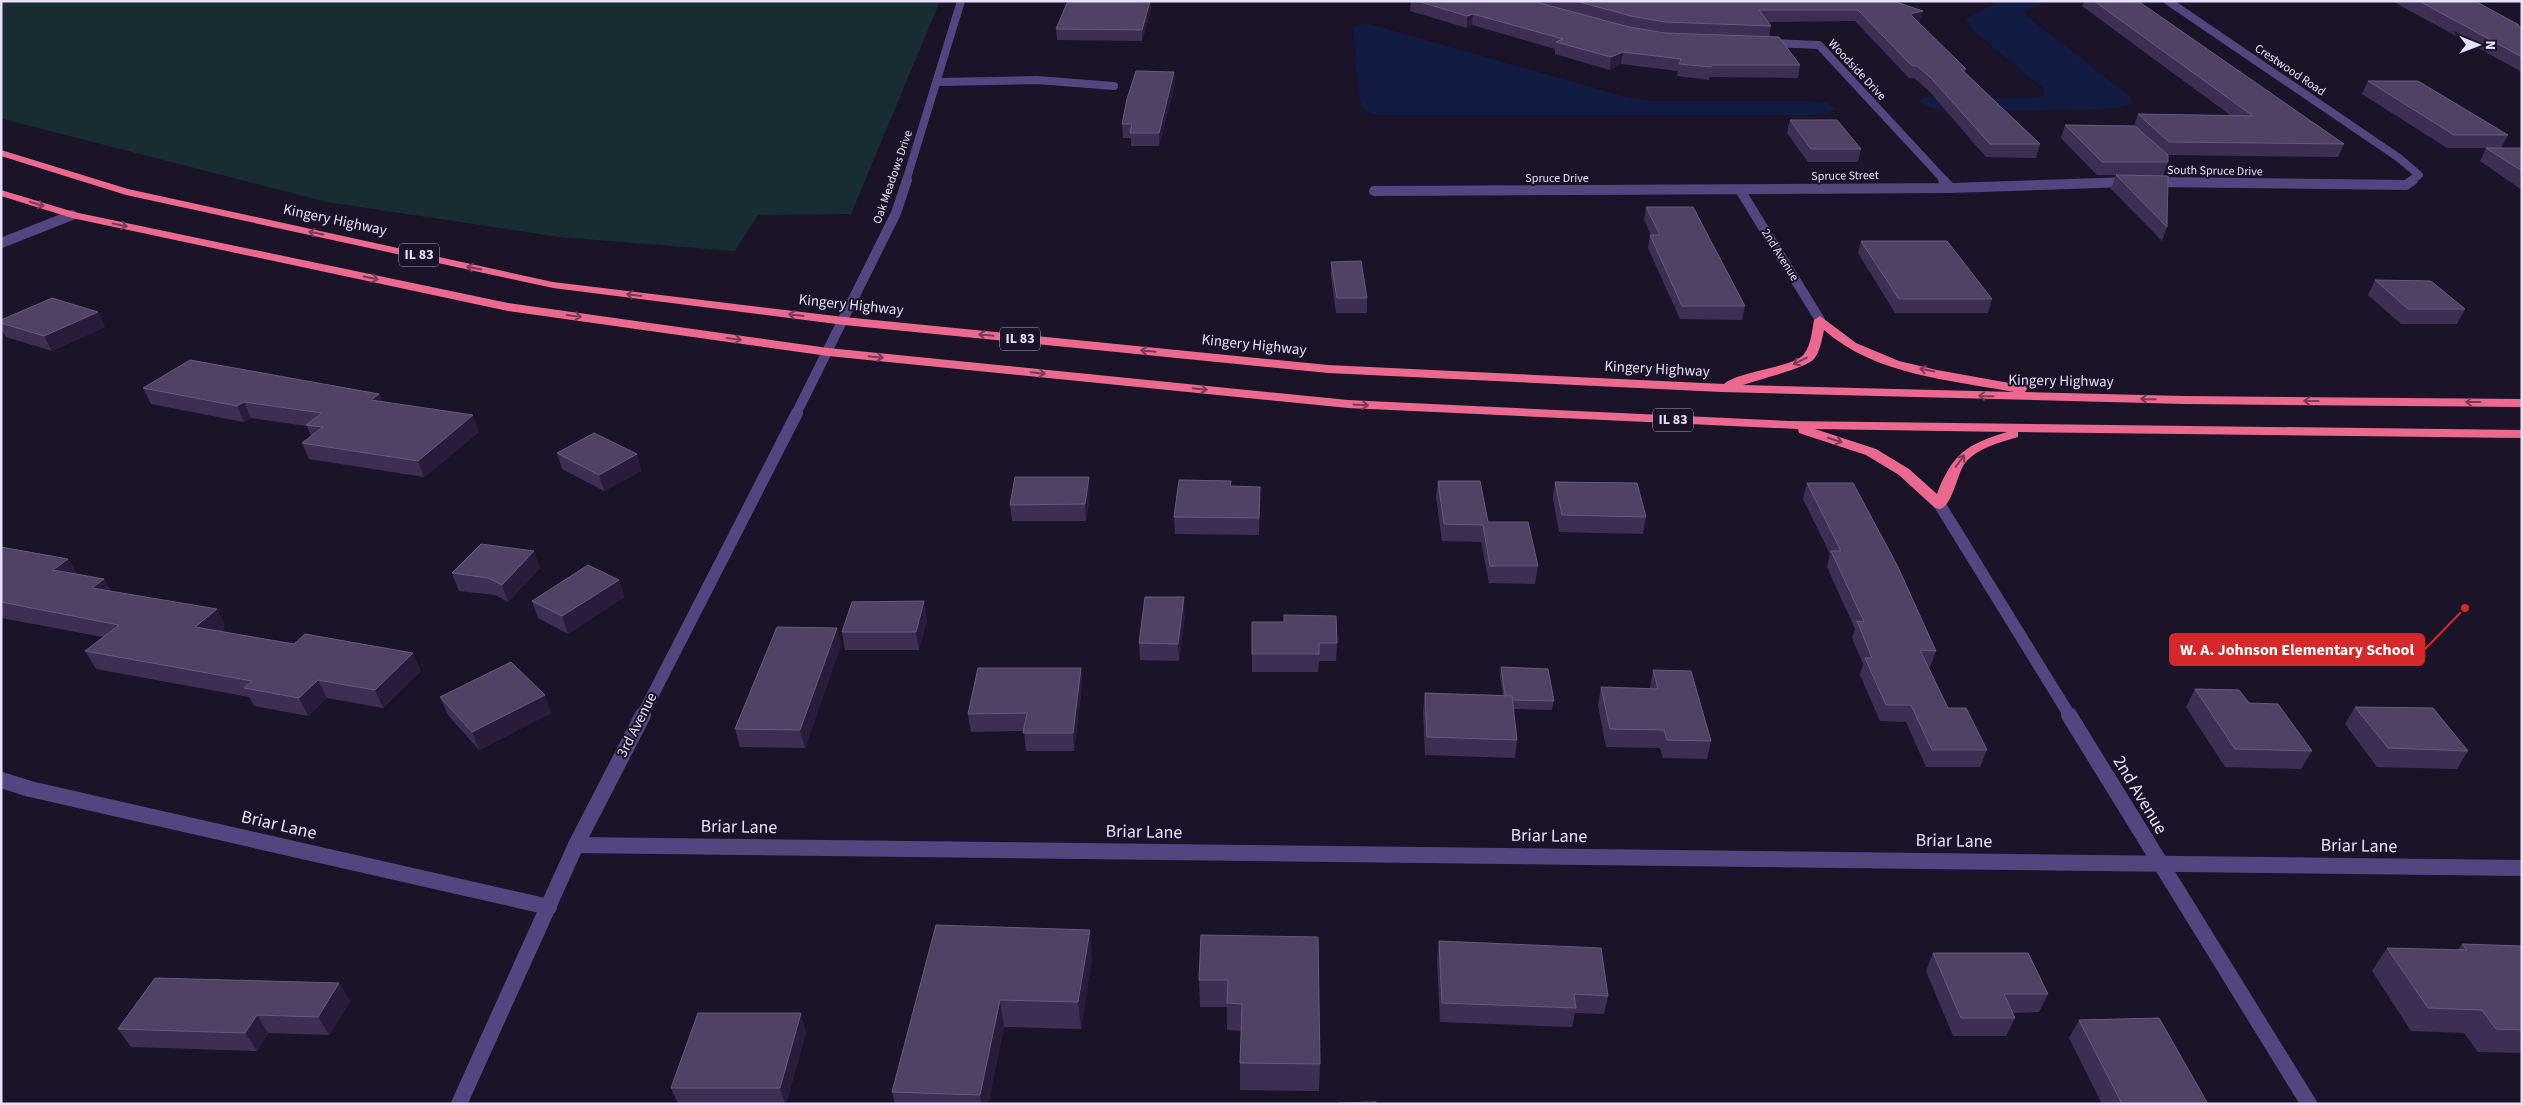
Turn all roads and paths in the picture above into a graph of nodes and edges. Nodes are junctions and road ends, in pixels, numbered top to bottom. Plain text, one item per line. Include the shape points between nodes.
1 (961, 1) edge
2 (2168, 1) edge
3 (1760, 43) edge
4 (938, 82) junction
5 (1114, 86) dead end
6 (1, 153) edge
7 (2399, 158) joint
8 (1951, 188) junction
9 (1740, 190) junction
10 (1374, 191) dead end
11 (1, 193) edge
12 (72, 215) junction
13 (1, 243) edge
14 (1820, 320) junction
15 (844, 321) junction
16 (828, 352) junction
17 (1721, 388) junction
18 (2060, 397) junction
19 (2522, 402) edge
20 (1789, 425) junction
21 (2026, 430) junction
22 (2522, 434) edge
23 (1940, 505) junction
24 (1, 780) edge
25 (576, 845) junction
26 (2160, 864) junction
27 (2522, 868) edge
28 (549, 907) junction
29 (459, 1104) edge
30 (2309, 1104) edge

1 - 4 street, Oak Meadows Drive
2 - 7 street, Crestwood Road
3 - 8 street, Woodside Drive via 1819,45
4 - 5 street via 1037,80
4 - 15 street, Oak Meadows Drive via 896,213
15 -> 6 highway, Kingery Highway / IL 83 via 553,285 126,192
7 - 8 street, South Spruce Drive via 2419,174 2406,186 2098,182
8 - 9 street, Spruce Street
9 - 10 street, Spruce Drive
9 - 14 street, 2nd Avenue
11 -> 12 highway, IL 83
12 - 13 street
12 -> 16 highway, IL 83 via 508,307
14 -> 17 highway via 1816,344 1809,356 1798,364
18 -> 14 highway via 1889,362 1856,348
15 - 16 street, Oak Meadows Drive
17 -> 15 highway, Kingery Highway / IL 83 via 1328,369
16 -> 20 highway, IL 83 via 1348,404
16 - 25 street, 3rd Avenue
18 -> 17 highway, Kingery Highway / IL 83
19 -> 18 highway, Kingery Highway / IL 83
20 - 21 highway, IL 83
20 -> 23 highway via 1871,452 1904,472
21 - 22 highway, IL 83
23 -> 21 highway via 1951,474 1963,456 1979,444
23 - 26 street, 2nd Avenue
24 - 28 street, Briar Lane
25 - 26 street, Briar Lane
25 - 28 street, 3rd Avenue
26 - 27 street, Briar Lane
26 - 30 street, 2nd Avenue
28 - 29 street, 3rd Avenue

